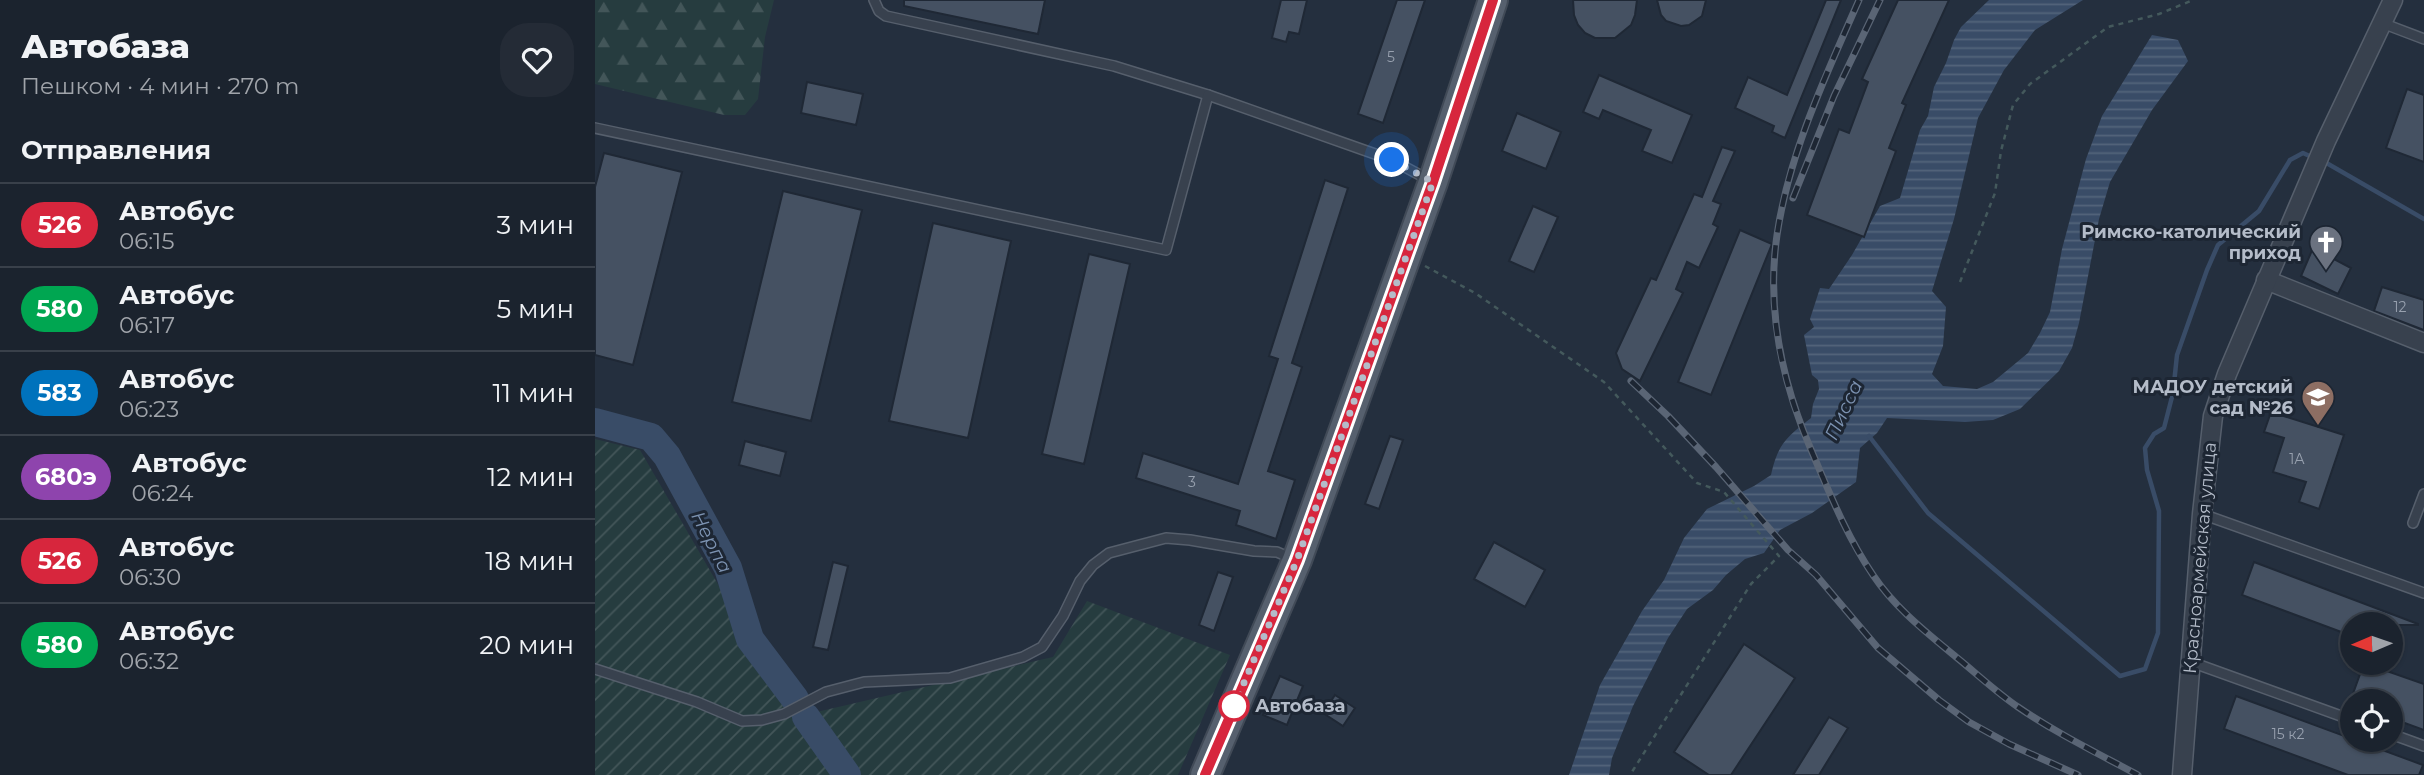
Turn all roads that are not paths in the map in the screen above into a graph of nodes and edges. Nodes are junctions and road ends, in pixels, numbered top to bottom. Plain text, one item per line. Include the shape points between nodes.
1 (873, 0) edge
2 (1493, 0) edge
3 (2393, 0) edge
4 (2382, 23) junction
5 (2424, 39) edge
6 (1207, 94) junction
7 (595, 128) edge
8 (1433, 182) junction
9 (2266, 280) junction
10 (2424, 343) edge
11 (2424, 494) edge
12 (2202, 514) junction
13 (2413, 523) dead end
14 (1297, 560) junction
15 (2424, 593) edge
16 (2191, 662) junction
17 (595, 669) edge
18 (2340, 716) edge
19 (2403, 738) edge
20 (2424, 746) edge
21 (1205, 775) edge
22 (2182, 775) edge

1 - 6 lane via 886,16 1114,66
2 - 8 main road
3 - 4 street, Красноармейская улица
4 - 5 lane
4 - 9 street, Красноармейская улица
6 - 7 lane via 1166,250
6 - 8 lane via 1392,160
8 - 14 main road
9 - 10 street
9 - 12 street, Красноармейская улица via 2213,416
11 - 13 lane
12 - 15 lane
12 - 16 street, Красноармейская улица
14 - 17 lane via 1277,552 1166,538 1109,552 1080,581 1042,647 1023,657 950,678 864,682 825,692 762,720 742,721
14 - 21 main road
16 - 18 lane
16 - 22 street, Красноармейская улица
19 - 20 lane

